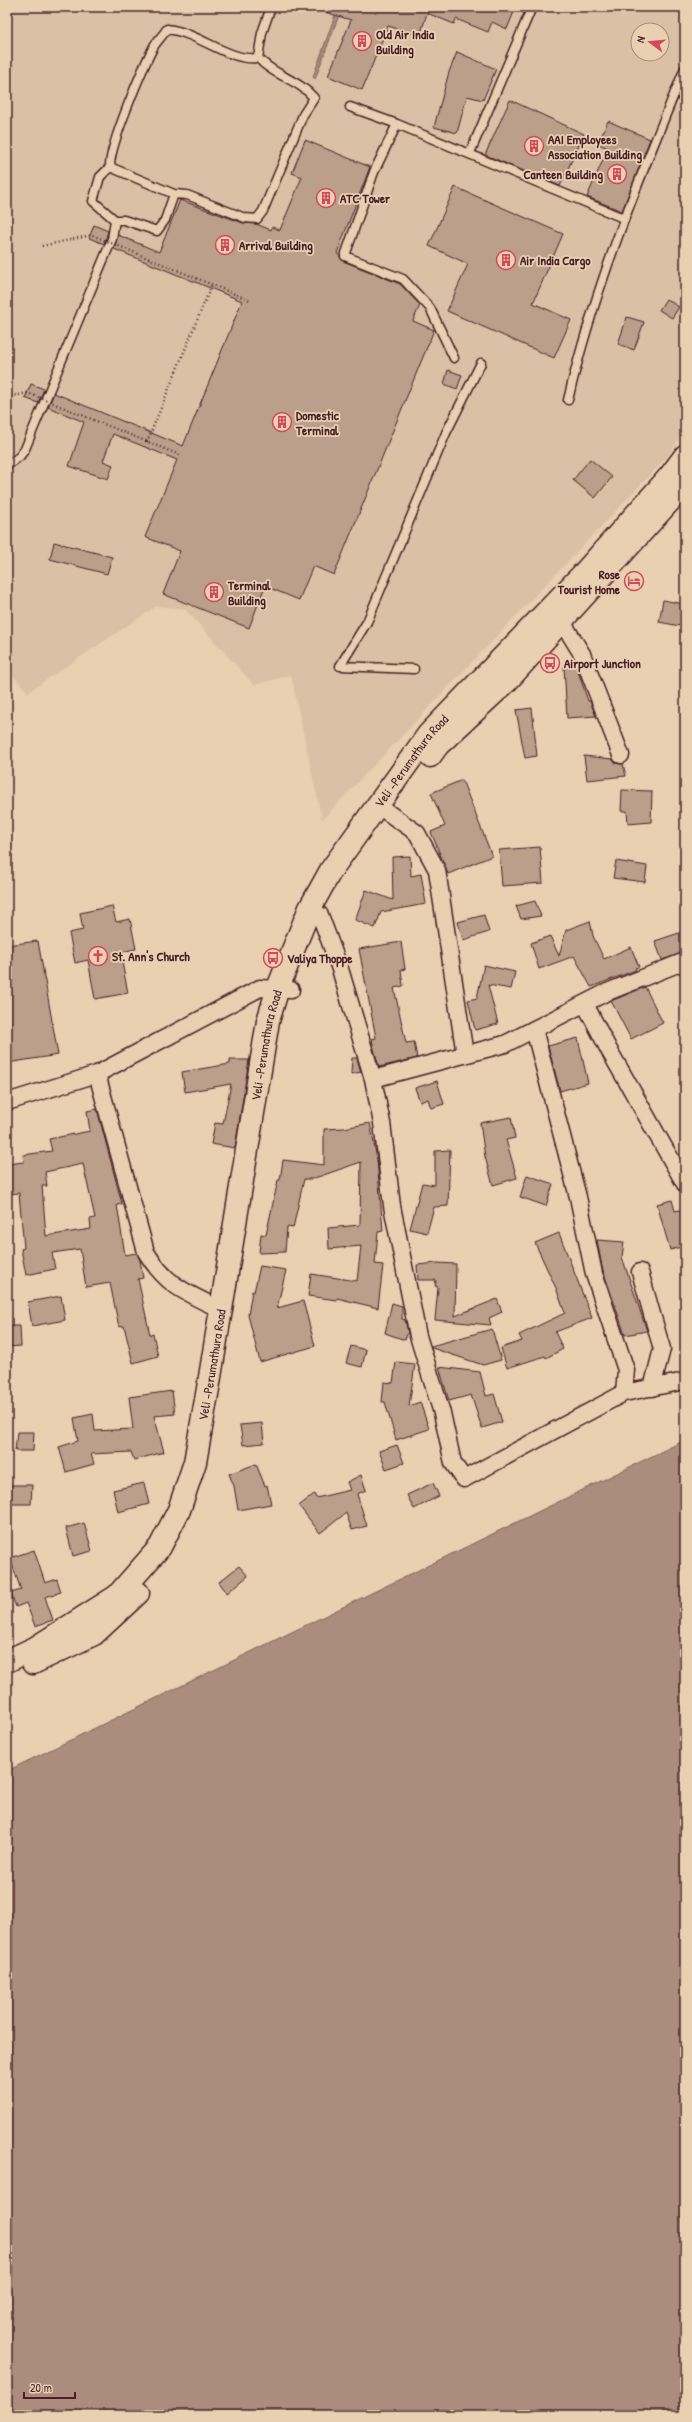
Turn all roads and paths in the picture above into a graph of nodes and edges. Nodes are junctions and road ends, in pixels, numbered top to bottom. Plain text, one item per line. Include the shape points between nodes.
1 (271, 7) edge
2 (532, 7) edge
3 (258, 58) junction
4 (685, 68) edge
5 (350, 107) dead end
6 (397, 124) junction
7 (470, 153) junction
8 (110, 167) junction
9 (174, 194) junction
10 (623, 218) junction
11 (115, 220) junction
12 (42, 246) dead end
13 (212, 284) junction
14 (249, 300) dead end
15 (454, 358) dead end
16 (481, 363) dead end
17 (7, 397) edge
18 (568, 400) dead end
19 (148, 442) junction
20 (182, 456) dead end
21 (685, 456) edge
22 (7, 466) edge
23 (677, 480) edge
24 (561, 620) junction
25 (414, 669) dead end
26 (494, 680) junction
27 (621, 755) dead end
28 (388, 812) junction
29 (320, 915) junction
30 (684, 963) edge
31 (284, 989) junction
32 (585, 1004) junction
33 (534, 1029) junction
34 (464, 1055) junction
35 (97, 1074) junction
36 (373, 1079) junction
37 (7, 1102) edge
38 (685, 1184) edge
39 (640, 1272) dead end
40 (222, 1310) junction
41 (685, 1381) edge
42 (652, 1388) junction
43 (624, 1393) junction
44 (7, 1661) edge
45 (7, 1676) edge

1 - 3 lane via 262,33
2 - 7 lane
3 - 8 lane via 240,57 187,33 167,29 154,47 143,70 111,151
3 - 9 lane via 271,70 300,84 314,98 303,115 263,211 257,219 253,219 187,195
4 - 10 lane
5 - 6 lane
6 - 7 lane
6 - 15 lane via 374,172 345,256 403,279 430,308
7 - 10 lane
8 - 9 lane
8 - 11 lane via 100,177 93,201
9 - 11 lane via 165,220 157,231 124,220
10 - 18 lane via 582,342
11 - 22 lane via 112,239 25,449
12 - 13 path, bridge via 92,235
13 - 14 path, bridge
13 - 19 path
16 - 25 lane via 437,454 367,622 340,666
17 - 19 path, bridge via 28,393
19 - 20 path, bridge
21 - 23 main road
23 - 24 main road via 649,526
23 - 26 main road, Veli -Perumathura Road via 584,574
24 - 26 main road
24 - 27 street via 582,654
26 - 28 main road via 438,745
26 - 31 main road, Veli -Perumathura Road via 428,735 331,870 310,908
28 - 29 main road via 331,890
28 - 34 street via 417,833 437,870
29 - 31 main road
29 - 36 street via 340,969
30 - 32 street via 647,975
31 - 35 street via 260,988
31 - 40 main road, Veli -Perumathura Road via 268,1021
31 - 45 main road via 282,1026 253,1207 208,1463 193,1504 169,1555 131,1602 94,1634
32 - 33 street
32 - 38 street
33 - 34 street via 505,1044
33 - 43 street via 578,1197 594,1274 626,1370
34 - 36 street
35 - 37 street
35 - 40 street via 146,1252 158,1271 177,1288
36 - 43 street via 382,1123 392,1206 418,1336 442,1413 453,1462 464,1479
39 - 42 street via 662,1348
40 - 44 main road, Veli -Perumathura Road via 195,1462 179,1510 160,1547 117,1596 35,1648
41 - 42 street
42 - 43 street

